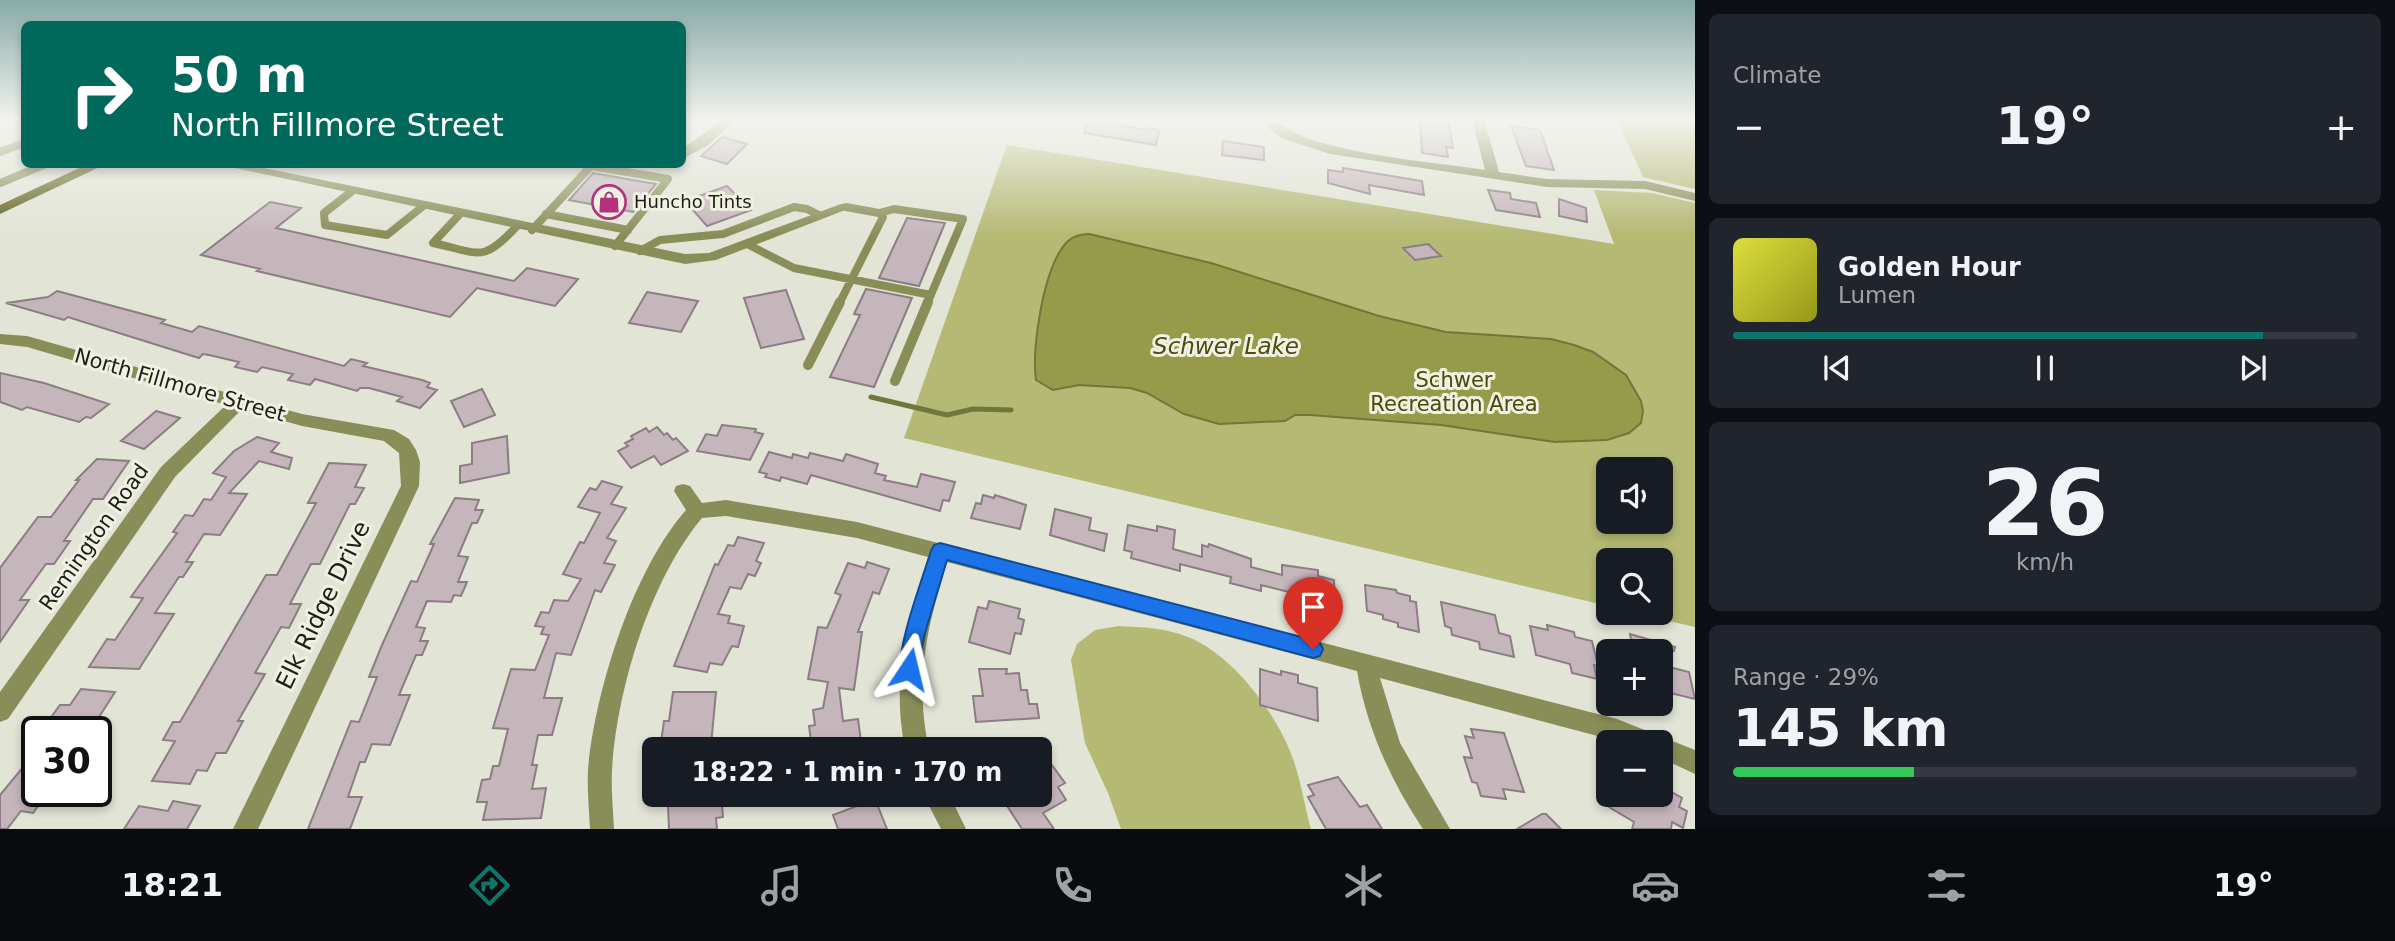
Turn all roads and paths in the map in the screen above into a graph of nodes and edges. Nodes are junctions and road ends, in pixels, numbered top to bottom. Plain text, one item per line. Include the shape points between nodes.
1 (1384, 158) edge
2 (1488, 158) edge
3 (36, 168) edge
4 (91, 168) edge
5 (246, 168) edge
6 (589, 168) edge
7 (603, 168) edge
8 (1493, 175) junction
9 (0, 183) edge
10 (351, 192) junction
11 (1695, 197) edge
12 (2, 206) edge
13 (422, 207) junction
14 (846, 207) joint
15 (879, 213) junction
16 (546, 214) junction
17 (459, 215) junction
18 (819, 215) junction
19 (517, 226) junction
20 (532, 230) junction
21 (628, 230) junction
22 (747, 244) junction
23 (615, 246) junction
24 (640, 251) junction
25 (852, 279) junction
26 (932, 295) junction
27 (0, 339) edge
28 (808, 365) dead end
29 (895, 382) dead end
30 (239, 402) junction
31 (360, 430) joint
32 (683, 491) dead end
33 (697, 511) junction
34 (940, 551) junction
35 (1366, 663) junction
36 (0, 711) edge
37 (1616, 730) edge
38 (913, 737) edge
39 (1673, 752) edge
40 (1695, 762) edge
41 (942, 807) edge
42 (245, 829) edge
43 (602, 829) edge
44 (954, 829) edge
45 (1438, 829) edge

1 - 8 street
2 - 8 street
3 - 9 lane
4 - 12 main road
5 - 10 street
6 - 16 lane
7 - 21 lane via 668,179
8 - 11 street via 1547,183 1645,185
10 - 13 street
10 - 13 lane via 324,213 325,225 387,235
13 - 17 street
14 - 15 lane
14 - 18 street
15 - 25 lane via 883,217
15 - 26 lane via 894,209 963,219
16 - 20 lane
16 - 21 lane
17 - 19 street
17 - 19 lane via 433,243 482,254 497,247
18 - 22 street
18 - 24 lane via 793,208 721,235 661,238
19 - 20 street
20 - 23 street
21 - 23 lane
22 - 24 street via 710,257 685,259
22 - 25 lane via 794,268
23 - 24 street
25 - 26 lane
25 - 28 lane
26 - 29 lane
27 - 30 street, North Fillmore Street via 27,342
30 - 31 street, North Fillmore Street
30 - 36 street, Remington Road via 168,472
31 - 42 street, Elk Ridge Drive via 401,440 411,455 410,486
32 - 33 street
33 - 34 street via 726,508 780,516
33 - 43 street via 684,523 662,564 634,626 615,688 600,768
34 - 35 street
34 - 38 street via 911,654 909,722
35 - 37 street
35 - 45 street via 1371,697 1389,748
39 - 40 street
41 - 44 street

